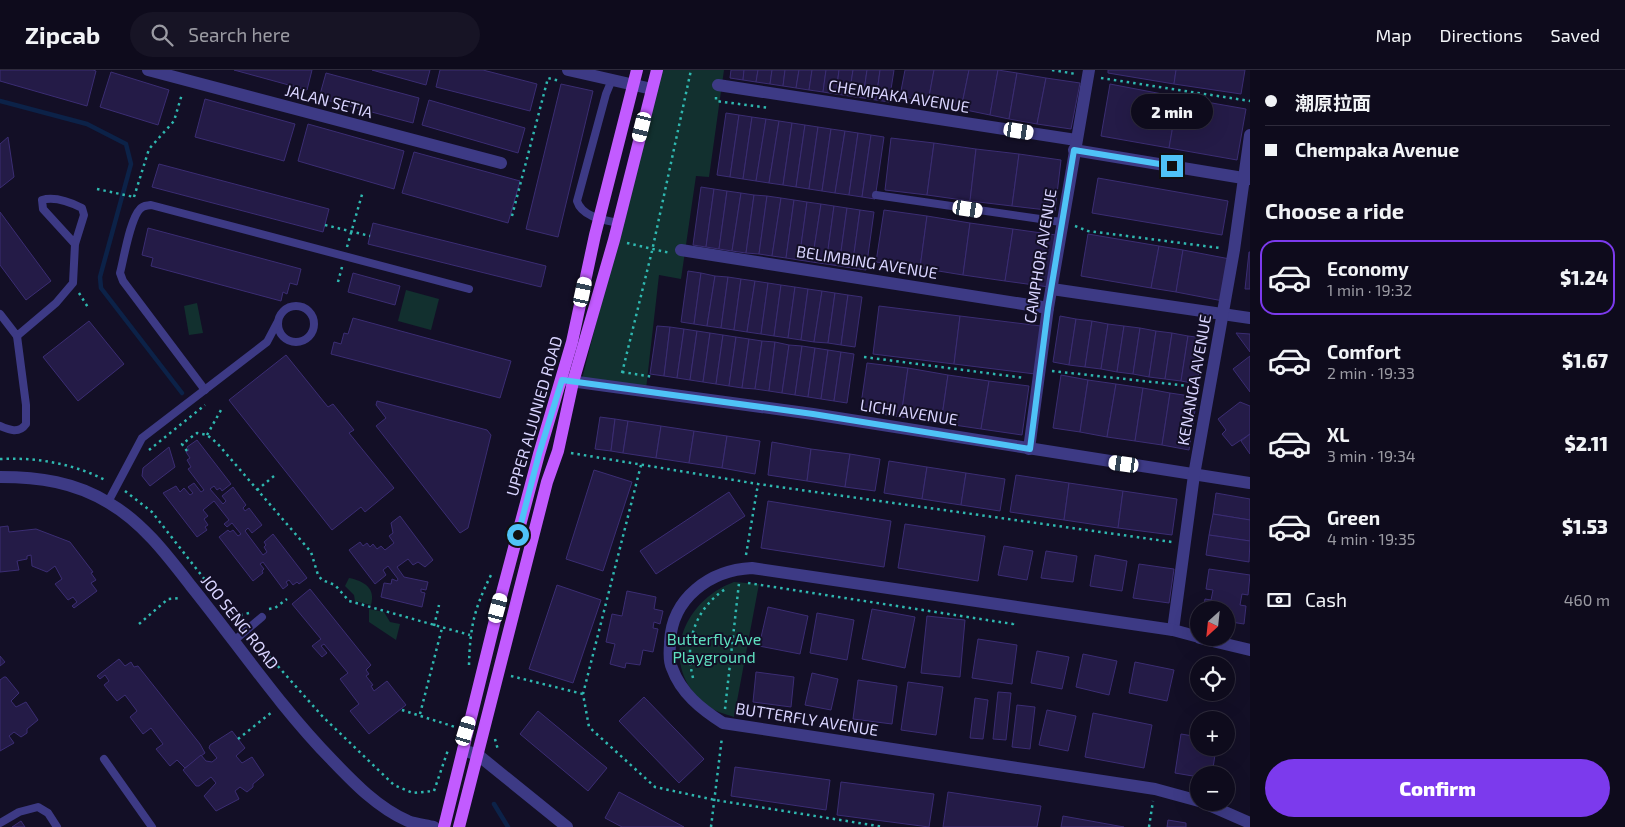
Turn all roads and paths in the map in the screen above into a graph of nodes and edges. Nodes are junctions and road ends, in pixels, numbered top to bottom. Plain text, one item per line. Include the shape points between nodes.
1 (148, 70) edge
2 (568, 70) edge
3 (637, 70) edge
4 (657, 70) edge
5 (691, 70) edge
6 (1052, 70) edge
7 (1088, 73) edge
8 (187, 75) edge
9 (548, 78) dead end
10 (611, 82) junction
11 (633, 85) junction
12 (718, 85) dead end
13 (652, 89) junction
14 (1250, 101) edge
15 (1250, 135) edge
16 (1075, 145) junction
17 (501, 163) dead end
18 (1246, 178) edge
19 (97, 190) dead end
20 (363, 191) dead end
21 (876, 195) dead end
22 (512, 216) dead end
23 (599, 218) junction
24 (1062, 222) junction
25 (618, 223) junction
26 (325, 225) dead end
27 (351, 231) junction
28 (370, 236) dead end
29 (623, 242) dead end
30 (75, 244) junction
31 (681, 250) joint
32 (1234, 250) junction
33 (652, 251) junction
34 (345, 256) junction
35 (338, 282) dead end
36 (470, 289) dead end
37 (1052, 289) junction
38 (1048, 308) junction
39 (0, 314) edge
40 (1222, 314) junction
41 (1250, 318) edge
42 (277, 323) junction
43 (17, 336) junction
44 (286, 340) junction
45 (267, 342) junction
46 (864, 357) dead end
47 (1040, 374) junction
48 (567, 381) junction
49 (618, 388) junction
50 (1209, 388) junction
51 (205, 390) junction
52 (212, 400) dead end
53 (221, 410) dead end
54 (0, 426) edge
55 (207, 435) junction
56 (1030, 449) junction
57 (558, 450) junction
58 (187, 451) dead end
59 (144, 454) dead end
60 (0, 458) edge
61 (641, 465) junction
62 (1194, 475) junction
63 (274, 476) dead end
64 (0, 477) edge
65 (1250, 483) edge
66 (130, 484) dead end
67 (758, 484) junction
68 (116, 485) junction
69 (257, 490) junction
70 (126, 491) junction
71 (108, 502) junction
72 (1186, 544) junction
73 (492, 573) dead end
74 (740, 573) junction
75 (212, 588) dead end
76 (180, 598) dead end
77 (439, 605) dead end
78 (1017, 607) junction
79 (229, 610) dead end
80 (262, 617) dead end
81 (138, 624) dead end
82 (434, 626) junction
83 (442, 628) junction
84 (1173, 630) junction
85 (246, 631) junction
86 (1190, 634) edge
87 (470, 635) junction
88 (234, 640) junction
89 (1235, 646) edge
90 (1250, 650) edge
91 (469, 667) dead end
92 (510, 675) dead end
93 (698, 685) dead end
94 (583, 694) junction
95 (719, 707) dead end
96 (402, 710) dead end
97 (272, 712) dead end
98 (420, 714) junction
99 (458, 718) dead end
100 (723, 723) junction
101 (455, 727) junction
102 (452, 736) dead end
103 (238, 739) dead end
104 (449, 746) dead end
105 (463, 750) junction
106 (478, 755) junction
107 (104, 759) dead end
108 (1155, 789) junction
109 (1190, 799) edge
110 (715, 800) junction
111 (1221, 811) edge
112 (0, 823) edge
113 (1250, 823) edge
114 (58, 827) edge
115 (152, 827) edge
116 (434, 827) edge
117 (444, 827) edge
118 (459, 827) edge
119 (567, 827) edge
120 (711, 827) edge
121 (884, 827) edge
122 (1149, 827) edge

1 - 8 street, JALAN SETIA
2 - 10 street
3 - 11 main road, UPPER ALJUNIED ROAD
4 - 13 main road, UPPER ALJUNIED ROAD
5 - 33 path
6 - 7 path
7 - 14 path
7 - 16 street, CAMPHOR AVENUE
8 - 17 street, JALAN SETIA
8 - 19 path via 174,121 149,149 134,197
9 - 22 path
10 - 11 street
10 - 23 lane via 577,201 579,208
11 - 13 street
11 - 23 main road, UPPER ALJUNIED ROAD
12 - 16 street, CHEMPAKA AVENUE
13 - 25 main road, UPPER ALJUNIED ROAD
15 - 18 street, KENANGA AVENUE
16 - 18 street, CHEMPAKA AVENUE
16 - 24 street, CAMPHOR AVENUE
18 - 32 street, KENANGA AVENUE
20 - 27 path
21 - 24 lane
23 - 25 lane
23 - 48 main road, UPPER ALJUNIED ROAD
24 - 32 path via 1088,231
24 - 37 street, CAMPHOR AVENUE
25 - 48 main road, UPPER ALJUNIED ROAD
26 - 27 path
27 - 28 path
27 - 34 path
29 - 33 path
30 - 30 lane via 84,215 82,208 50,197 42,200 42,209
30 - 43 lane via 73,282 56,304
31 - 33 path via 667,254
31 - 38 street, BELIMBING AVENUE
32 - 40 street, KENANGA AVENUE
33 - 49 path
34 - 35 path
34 - 36 lane
34 - 51 lane via 151,205 139,209 120,273 122,281
37 - 38 street, CAMPHOR AVENUE
37 - 40 street
38 - 47 street, CAMPHOR AVENUE
39 - 43 lane
40 - 41 street
40 - 50 street, KENANGA AVENUE
42 - 44 lane
42 - 44 lane via 280,315 294,306 302,307 313,319 314,327 306,340
42 - 45 lane
43 - 54 lane via 26,424 14,431
44 - 45 lane
45 - 51 lane
46 - 47 path
47 - 50 path via 1060,373
47 - 56 street, CAMPHOR AVENUE
48 - 49 street, LICHI AVENUE
48 - 57 main road, UPPER ALJUNIED ROAD
48 - 105 main road, UPPER ALJUNIED ROAD via 539,454
49 - 56 street, LICHI AVENUE via 813,414
50 - 62 street, KENANGA AVENUE
51 - 68 lane via 142,438
52 - 59 path
53 - 55 path
55 - 58 path via 198,433 182,444
55 - 69 path
56 - 62 street, LICHI AVENUE
57 - 61 path
57 - 106 main road, UPPER ALJUNIED ROAD
60 - 68 path via 67,465
61 - 67 path
61 - 94 path
62 - 65 street, LICHI AVENUE
62 - 72 street, KENANGA AVENUE
63 - 69 path
64 - 71 street, JOO SENG ROAD via 32,477 64,483
66 - 70 path
67 - 72 path
67 - 74 path
68 - 70 path
68 - 71 lane
69 - 82 path via 310,552 322,580 335,585 349,601
70 - 75 path via 152,512
71 - 88 street, JOO SENG ROAD via 125,513 155,542
72 - 84 street, KENANGA AVENUE
73 - 87 path via 477,604
74 - 78 street, BUTTERFLY AVENUE via 852,581
74 - 78 path via 1014,624
74 - 93 path via 701,613 694,626 690,663
74 - 95 path via 725,712
74 - 100 street, BUTTERFLY AVENUE via 709,579 695,589 677,612 670,633 671,667 682,688 708,714
76 - 81 path via 168,599
77 - 82 path
78 - 84 street, BUTTERFLY AVENUE
79 - 85 path
80 - 85 lane
82 - 83 path
83 - 87 path
83 - 98 path
84 - 86 street, BUTTERFLY AVENUE
85 - 88 lane
85 - 104 path via 323,717 394,785 413,793 434,791
87 - 91 path
88 - 116 street, JOO SENG ROAD via 312,740 360,788 382,806 409,821
89 - 90 street, BUTTERFLY AVENUE
92 - 94 path
94 - 110 path via 589,727 655,787
96 - 98 path
97 - 103 path
98 - 101 path
99 - 101 path
100 - 108 street, BUTTERFLY AVENUE
100 - 110 path
101 - 102 path
105 - 106 street
105 - 117 main road, UPPER ALJUNIED ROAD
106 - 118 main road, UPPER ALJUNIED ROAD
106 - 119 street
107 - 115 lane
108 - 109 street, BUTTERFLY AVENUE
108 - 122 path
110 - 120 path
110 - 121 path
111 - 113 street, BUTTERFLY AVENUE
112 - 114 lane via 18,812 38,807 48,813

